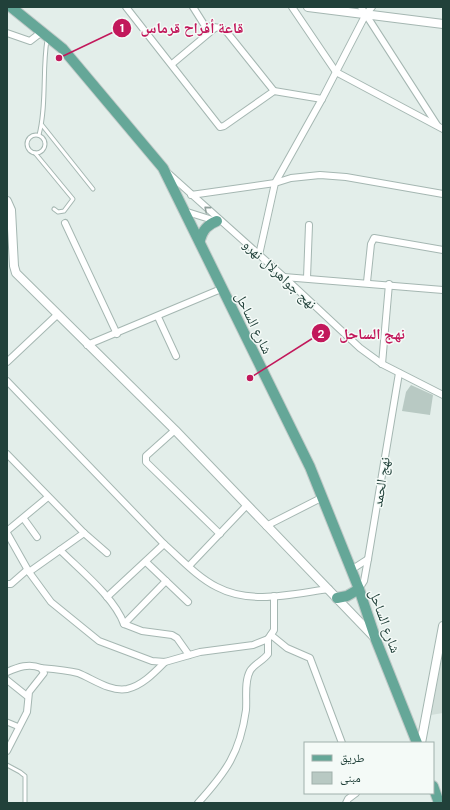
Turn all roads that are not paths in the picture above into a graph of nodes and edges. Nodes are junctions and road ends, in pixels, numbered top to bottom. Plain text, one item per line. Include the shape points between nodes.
1 (11, 7) edge
2 (126, 7) edge
3 (193, 7) edge
4 (292, 7) edge
5 (308, 7) edge
6 (372, 7) edge
7 (364, 9) edge
8 (443, 24) edge
9 (215, 28) junction
10 (7, 33) edge
11 (45, 34) junction
12 (172, 64) junction
13 (336, 72) junction
14 (274, 91) junction
15 (322, 99) junction
16 (42, 125) junction
17 (440, 127) edge
18 (39, 135) junction
19 (35, 153) junction
20 (163, 168) junction
21 (275, 183) junction
22 (93, 189) dead end
23 (443, 194) edge
24 (191, 195) junction
25 (7, 201) edge
26 (54, 208) dead end
27 (184, 211) junction
28 (220, 222) junction
29 (65, 223) dead end
30 (309, 225) dead end
31 (200, 240) junction
32 (443, 250) edge
33 (259, 255) junction
34 (284, 277) junction
35 (307, 278) junction
36 (368, 282) junction
37 (389, 284) junction
38 (222, 289) junction
39 (443, 290) edge
40 (58, 314) junction
41 (158, 317) junction
42 (117, 334) junction
43 (87, 345) junction
44 (176, 356) dead end
45 (7, 362) edge
46 (382, 364) junction
47 (399, 373) junction
48 (7, 381) edge
49 (443, 396) edge
50 (175, 430) junction
51 (7, 454) edge
52 (48, 497) junction
53 (323, 497) junction
54 (247, 505) junction
55 (24, 519) junction
56 (266, 526) junction
57 (7, 532) edge
58 (84, 533) junction
59 (220, 534) junction
60 (37, 537) dead end
61 (164, 544) junction
62 (60, 550) junction
63 (107, 553) dead end
64 (368, 559) junction
65 (146, 562) junction
66 (189, 566) junction
67 (351, 570) junction
68 (28, 571) junction
69 (166, 581) junction
70 (7, 584) edge
71 (329, 589) junction
72 (360, 589) junction
73 (274, 596) junction
74 (107, 598) junction
75 (337, 598) junction
76 (188, 602) dead end
77 (124, 624) junction
78 (443, 626) edge
79 (270, 637) junction
80 (376, 640) junction
81 (189, 655) junction
82 (165, 662) junction
83 (41, 668) junction
84 (7, 672) edge
85 (7, 680) edge
86 (27, 696) junction
87 (7, 722) edge
88 (20, 727) junction
89 (342, 742) edge
90 (417, 742) edge
91 (421, 742) edge
92 (8, 747) edge
93 (7, 765) edge
94 (434, 789) edge
95 (355, 794) edge
96 (24, 803) edge
97 (198, 803) edge
98 (346, 803) edge
99 (439, 803) edge

1 - 11 main road, شارع الساحل
2 - 12 street
3 - 9 street via 203,24
4 - 13 street
5 - 7 street
6 - 7 street
7 - 8 street
7 - 13 street
7 - 17 street
9 - 12 street
9 - 14 street via 226,31
10 - 11 street via 30,41
11 - 16 lane
11 - 20 main road, شارع الساحل via 63,49
12 - 14 street via 220,127
13 - 15 street
13 - 17 street
14 - 15 street
15 - 21 street
16 - 18 lane
16 - 22 lane
18 - 19 lane via 44,139 45,146
18 - 19 lane via 30,136 27,142 29,150
19 - 26 lane via 73,200 64,211 58,212
20 - 24 street, نهج جواهرلال نهرو
20 - 27 main road, شارع الساحل
21 - 23 street via 291,178 331,175
21 - 24 street
21 - 33 street
28 -> 24 street, نهج جواهرلال نهرو
25 - 40 street via 11,210 15,271
27 - 28 street
27 - 31 main road, شارع الساحل
28 - 31 main road via 206,227
28 - 33 street, نهج جواهرلال نهرو
29 - 42 street
30 - 35 street
31 - 38 main road, شارع الساحل
32 - 36 street via 374,238 371,244
33 - 34 street, نهج جواهرلال نهرو
34 - 35 street
34 - 46 street, نهج جواهرلال نهرو via 354,343
35 - 36 street
36 - 37 street
37 - 39 street
37 - 46 street
38 - 41 street
38 - 53 main road, شارع الساحل
40 - 43 street
40 - 45 street
41 - 42 street
41 - 44 street
42 - 43 street
43 - 50 street
46 - 47 street, نهج جواهرلال نهرو
47 - 49 street, نهج جواهرلال نهرو
47 - 64 street, نهج الحمد
48 - 61 street
50 - 54 street
50 - 59 street via 146,456 146,462
51 - 52 street
52 - 55 street
52 - 58 street
53 - 56 street
53 - 67 main road, شارع الساحل
54 - 56 street
54 - 59 street
55 - 57 street
55 - 60 street
56 - 71 street
57 - 68 street
58 - 62 street
58 - 63 street
59 - 66 street
61 - 65 street
61 - 66 street
62 - 68 street
62 - 74 street
64 - 67 street
64 - 72 street, نهج الحمد
65 - 69 street
65 - 74 street
66 - 73 street via 215,586 229,593 243,596
67 - 72 main road, شارع الساحل
68 - 70 street via 11,584
68 - 82 street via 51,602 99,641 152,661
69 - 76 street
69 - 77 street
71 - 73 street
71 - 75 street
72 - 75 main road
72 - 80 main road, شارع الساحل
73 - 79 street via 274,623
74 - 77 street via 118,610
75 - 80 street
77 - 81 street via 142,631 172,635
78 - 91 street
79 - 81 street via 253,645
79 - 89 street via 310,658
79 - 97 street via 268,654 250,670 242,732 232,760
80 - 90 main road, شارع الساحل
81 - 82 street
82 - 83 street via 146,680 126,689 100,684 77,673
83 - 84 street via 21,666
83 - 86 street via 44,671 43,676
85 - 86 street
86 - 88 street via 27,712
87 - 88 street
88 - 92 street
93 - 96 lane via 25,776
94 - 99 main road
95 - 98 street

